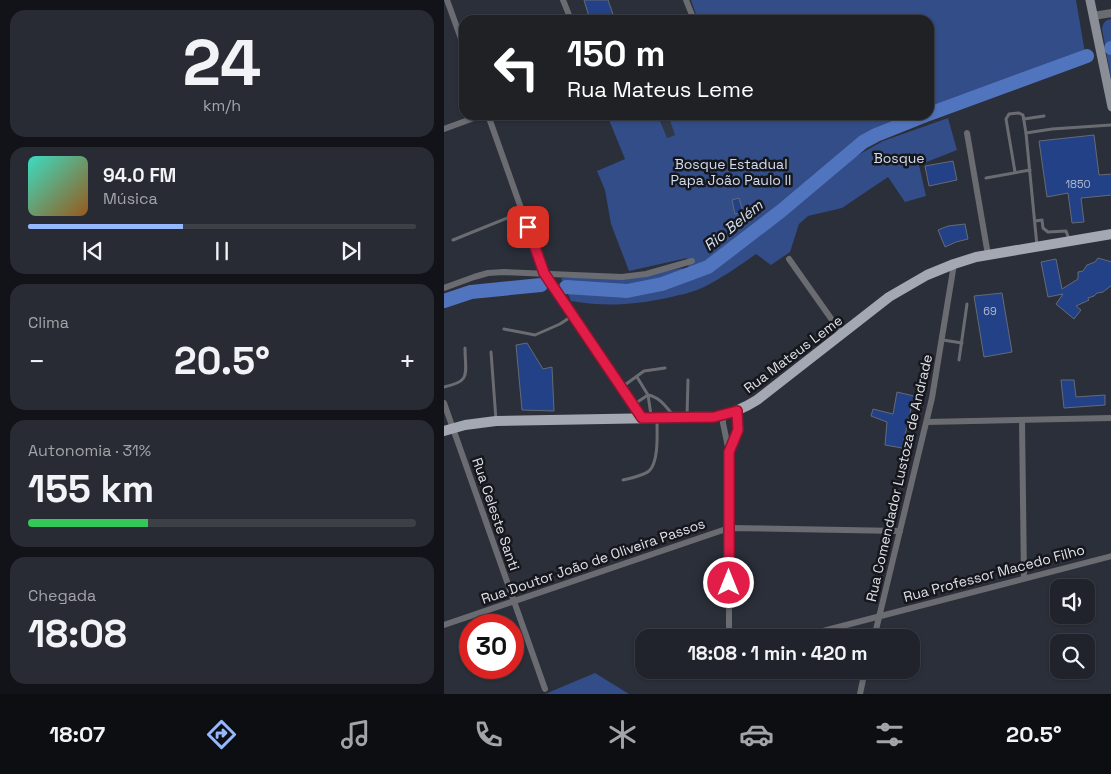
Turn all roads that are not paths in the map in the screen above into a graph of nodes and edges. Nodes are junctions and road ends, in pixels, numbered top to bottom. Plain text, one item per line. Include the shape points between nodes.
1 (448, 0) edge
2 (563, 0) edge
3 (686, 0) edge
4 (1090, 0) edge
5 (1111, 13) edge
6 (569, 15) edge
7 (692, 15) edge
8 (1093, 16) junction
9 (459, 32) edge
10 (1111, 107) edge
11 (1044, 116) dead end
12 (1024, 119) junction
13 (468, 120) edge
14 (490, 120) edge
15 (1111, 125) edge
16 (444, 129) edge
17 (967, 133) dead end
18 (1026, 133) junction
19 (1030, 170) junction
20 (1015, 172) junction
21 (986, 178) dead end
22 (522, 212) junction
23 (1035, 221) junction
24 (1111, 234) edge
25 (453, 240) dead end
26 (1070, 241) junction
27 (1037, 246) junction
28 (988, 255) junction
29 (789, 260) dead end
30 (692, 261) dead end
31 (954, 264) junction
32 (544, 273) junction
33 (444, 288) edge
34 (967, 304) dead end
35 (573, 316) junction
36 (504, 329) dead end
37 (842, 334) junction
38 (943, 340) junction
39 (962, 343) junction
40 (465, 348) dead end
41 (491, 352) dead end
42 (959, 360) dead end
43 (665, 368) dead end
44 (637, 377) junction
45 (688, 380) dead end
46 (444, 387) edge
47 (621, 388) junction
48 (648, 395) junction
49 (444, 404) edge
50 (633, 405) junction
51 (737, 411) junction
52 (723, 415) junction
53 (675, 417) junction
54 (687, 417) junction
55 (650, 418) junction
56 (1111, 418) edge
57 (1022, 420) junction
58 (496, 421) junction
59 (927, 422) junction
60 (448, 430) edge
61 (729, 452) junction
62 (623, 480) dead end
63 (729, 528) junction
64 (900, 531) junction
65 (1111, 556) edge
66 (1024, 578) junction
67 (514, 601) junction
68 (879, 616) junction
69 (444, 625) edge
70 (728, 629) edge
71 (830, 629) edge
72 (876, 629) edge
73 (863, 679) edge
74 (545, 689) dead end
75 (860, 694) edge

1 - 9 street
2 - 6 street
3 - 7 street
4 - 8 main road
5 - 8 street
8 - 10 main road
11 - 12 lane
12 - 18 lane
12 - 20 lane via 1019,112 1009,114 1006,119
13 - 16 street
14 - 22 street
15 - 18 lane
17 - 28 street
18 - 19 lane
19 - 20 lane
19 - 23 lane
20 - 21 lane
22 - 25 lane
22 - 32 street
23 - 26 lane via 1042,220 1045,231 1066,231
23 - 27 lane
24 - 26 main road, Rua Mateus Leme
26 - 27 main road, Rua Mateus Leme
27 - 28 main road, Rua Mateus Leme
28 - 31 main road, Rua Mateus Leme
29 - 37 street
30 - 32 street via 632,276
31 - 37 main road, Rua Mateus Leme via 915,281
31 - 38 street, Rua Comendador Lustoza de Andrade
32 - 33 street via 488,273
32 - 35 street
34 - 39 lane
35 - 36 lane via 535,334
35 - 47 street
37 - 51 main road, Rua Mateus Leme via 757,400
38 - 39 lane
38 - 59 street, Rua Comendador Lustoza de Andrade
39 - 42 lane
40 - 46 lane via 463,380
41 - 58 lane
43 - 44 lane via 644,371
44 - 47 lane
44 - 48 lane
45 - 54 lane
47 - 50 street
48 - 50 lane
48 - 53 lane via 657,398
48 - 55 lane
49 - 60 street, Rua Celeste Santi
50 - 55 street
51 - 52 main road, Rua Mateus Leme
51 - 61 street via 738,430
52 - 54 main road, Rua Mateus Leme
52 - 61 street
53 - 54 main road, Rua Mateus Leme
53 - 55 main road, Rua Mateus Leme
55 - 58 main road, Rua Mateus Leme
55 - 62 lane via 657,447 654,463 641,475
56 - 57 street
57 - 59 street
57 - 66 street
58 - 60 main road, Rua Mateus Leme
59 - 64 street, Rua Comendador Lustoza de Andrade
60 - 67 street, Rua Celeste Santi
61 - 63 street
63 - 64 street, Rua Doutor João de Oliveira Passos
63 - 67 street, Rua Doutor João de Oliveira Passos
63 - 70 street
64 - 68 street, Rua Comendador Lustoza de Andrade
65 - 66 street, Rua Professor Macedo Filho
66 - 68 street, Rua Professor Macedo Filho
67 - 69 street, Rua Doutor João de Oliveira Passos
67 - 74 street, Rua Celeste Santi
68 - 71 street, Rua Professor Macedo Filho
68 - 72 street, Rua Comendador Lustoza de Andrade
73 - 75 street

